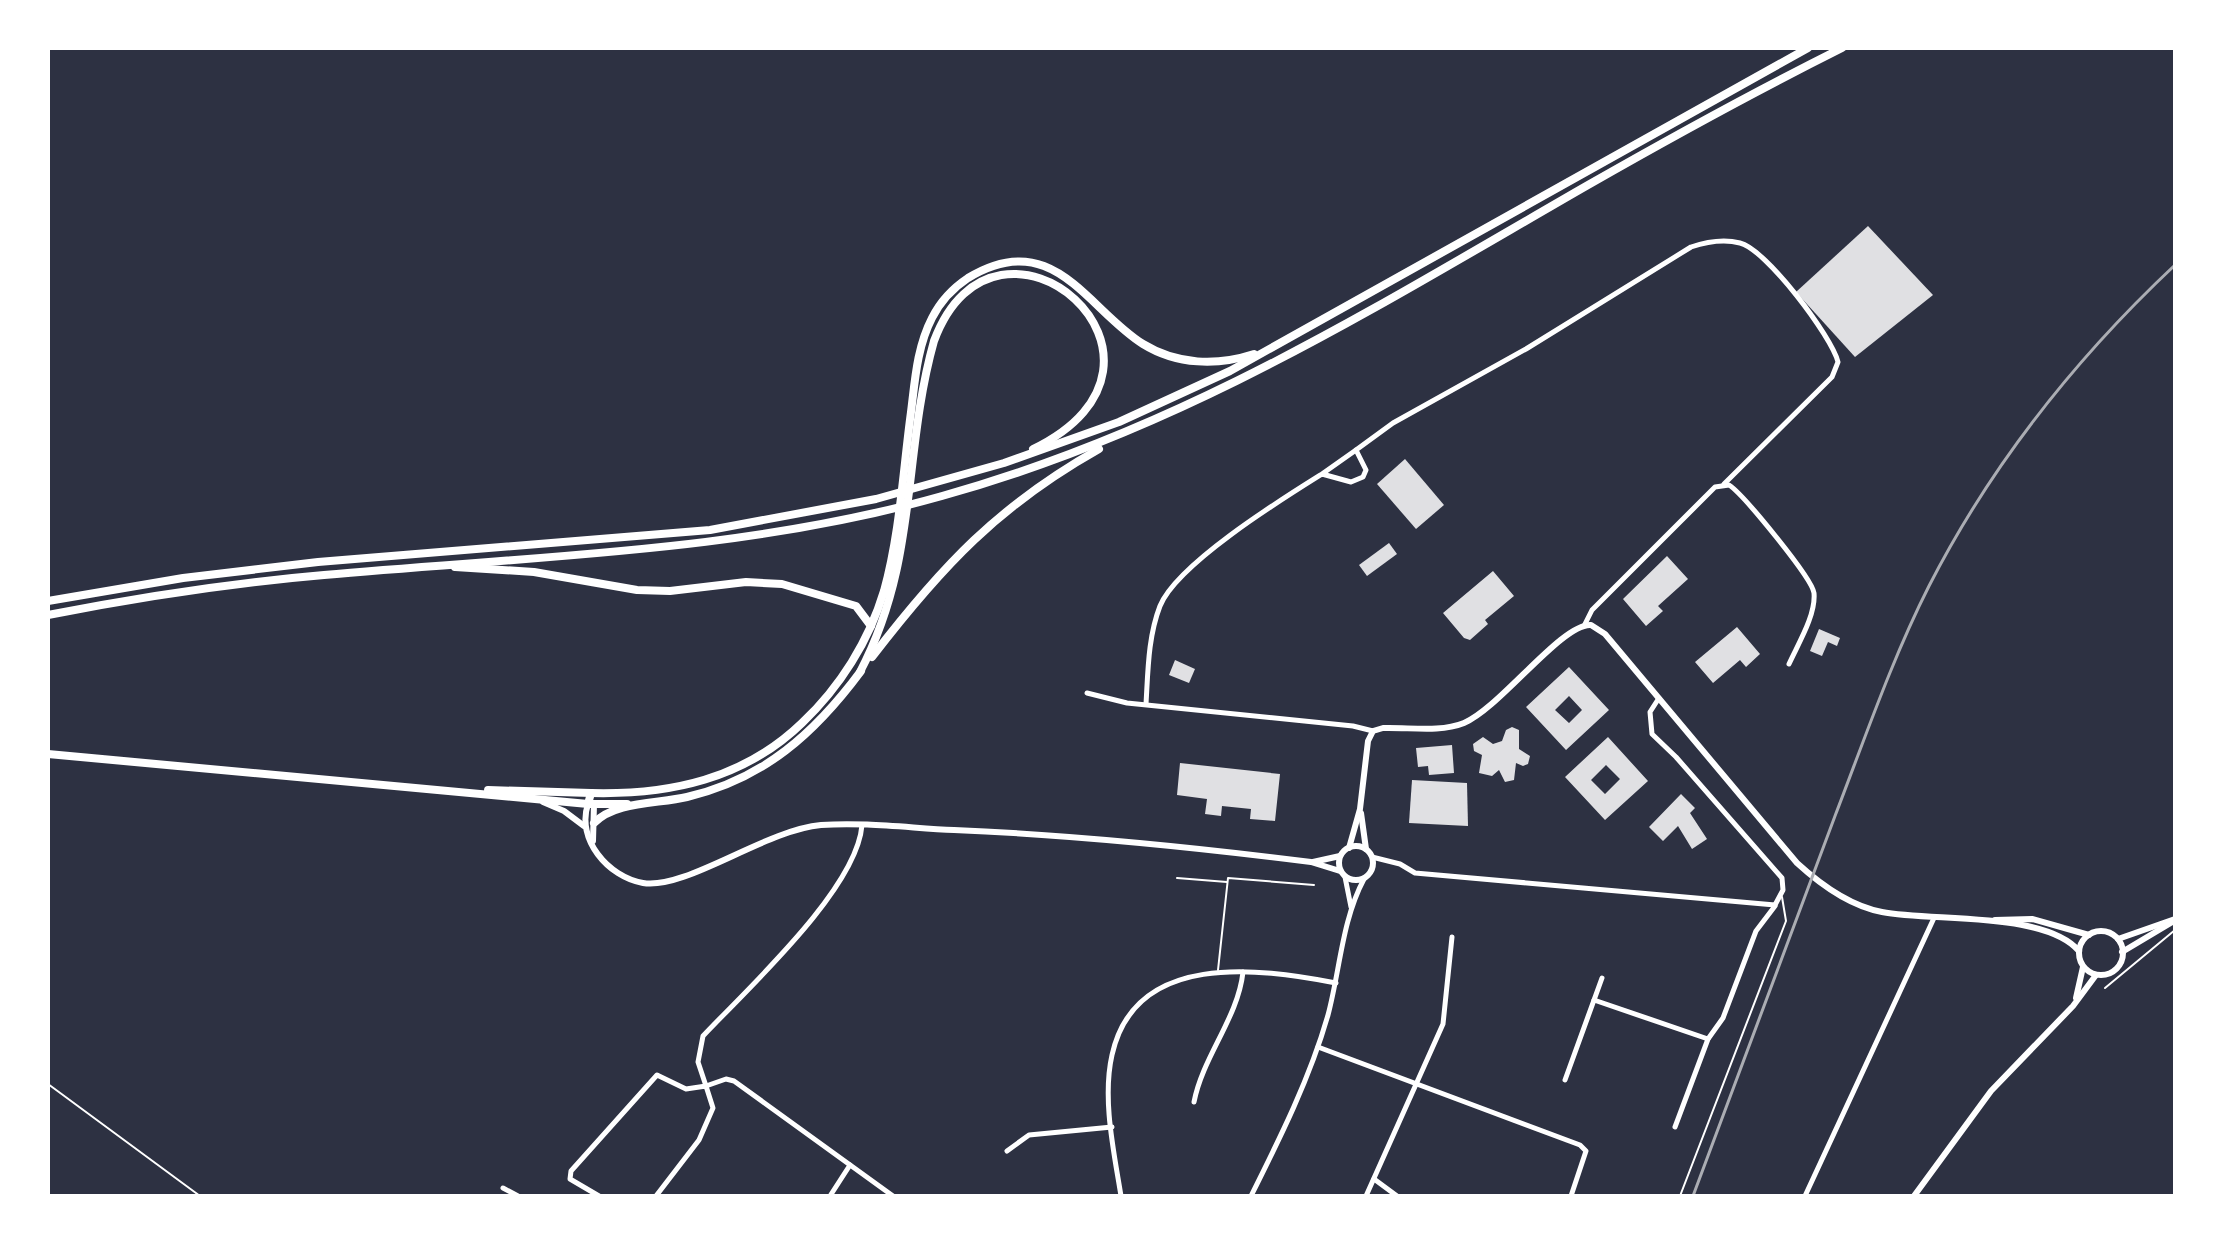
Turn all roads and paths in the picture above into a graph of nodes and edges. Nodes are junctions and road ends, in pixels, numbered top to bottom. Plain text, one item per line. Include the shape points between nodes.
1 (1808, 48) edge
2 (1842, 48) edge
3 (1302, 333) junction
4 (1131, 432) junction
5 (1356, 450) junction
6 (1004, 463) junction
7 (1322, 474) junction
8 (1724, 484) junction
9 (450, 565) junction
10 (48, 601) edge
11 (48, 615) edge
12 (1585, 624) junction
13 (871, 626) junction
14 (1789, 664) dead end
15 (860, 672) junction
16 (1087, 693) dead end
17 (1659, 698) junction
18 (1146, 704) junction
19 (1373, 731) junction
20 (48, 754) edge
21 (469, 790) junction
22 (591, 793) junction
23 (535, 799) junction
24 (664, 802) junction
25 (591, 804) junction
26 (1360, 809) junction
27 (589, 825) junction
28 (862, 825) junction
29 (1349, 848) junction
30 (1366, 849) junction
31 (1340, 856) junction
32 (1372, 857) junction
33 (1311, 862) junction
34 (1343, 874) junction
35 (1177, 878) dead end
36 (1364, 879) junction
37 (1228, 882) junction
38 (1314, 885) dead end
39 (1782, 896) junction
40 (1775, 905) junction
41 (1351, 908) junction
42 (1934, 918) junction
43 (1985, 920) junction
44 (2175, 920) edge
45 (2175, 930) edge
46 (2089, 935) junction
47 (1452, 937) dead end
48 (2118, 939) junction
49 (2079, 951) junction
50 (2122, 952) junction
51 (2083, 967) junction
52 (1218, 970) junction
53 (1243, 972) junction
54 (2096, 975) junction
55 (1602, 978) dead end
56 (1336, 983) junction
57 (2105, 988) dead end
58 (1594, 1000) junction
59 (2073, 1006) junction
60 (1708, 1039) junction
61 (1318, 1047) junction
62 (1565, 1080) dead end
63 (48, 1084) edge
64 (1417, 1084) junction
65 (706, 1086) junction
66 (1194, 1102) dead end
67 (1112, 1127) junction
68 (1675, 1127) dead end
69 (1007, 1151) dead end
70 (850, 1165) junction
71 (1374, 1179) junction
72 (503, 1188) dead end
73 (200, 1196) edge
74 (518, 1196) edge
75 (599, 1196) edge
76 (656, 1196) edge
77 (830, 1196) edge
78 (893, 1196) edge
79 (1121, 1196) edge
80 (1251, 1196) edge
81 (1366, 1196) edge
82 (1397, 1196) edge
83 (1571, 1196) edge
84 (1680, 1196) edge
85 (1805, 1196) edge
86 (1914, 1196) edge

1 - 3 main road
2 - 4 main road via 1661,143 1341,328
3 - 6 main road via 1156,406
3 - 13 main road via 1232,360 1186,360 1153,350 1081,287 1053,270 1011,264 979,272 960,284 937,309 921,348 892,553
4 - 9 main road via 936,498 791,531 676,547
4 - 15 main road via 1036,488 974,537 920,593
5 - 7 street
5 - 7 street via 1365,464 1363,477 1351,482
5 - 8 street via 1691,247 1742,243 1771,266 1833,346 1838,362 1832,377
6 - 10 main road via 876,499 710,530 303,564
6 - 15 main road via 1073,425 1091,404 1102,373 1101,340 1086,307 1058,284 1031,275 1002,276 975,287 952,306 937,331 897,578
7 - 18 street via 1178,578 1161,603 1152,633
8 - 12 street via 1715,487 1592,610
8 - 14 street via 1734,488 1814,591 1812,610
9 - 11 main road via 187,591
9 - 13 main road via 524,570 637,590 782,584 856,606
12 - 17 street via 1605,634
12 - 19 street via 1471,719 1451,727
13 - 22 main road via 824,700 792,733 752,762 673,789
15 - 24 main road via 818,724 771,763 711,790
16 - 18 street
17 - 39 street via 1650,712 1652,734 1784,883
17 - 42 street via 1809,873 1870,909
18 - 19 street
19 - 26 street
20 - 21 main road
21 - 22 main road
21 - 23 main road
22 - 25 main road
23 - 25 main road
23 - 27 street
24 - 25 main road
24 - 27 main road via 613,811
25 - 27 street
26 - 29 street
26 - 30 street
27 - 28 street via 593,845 617,873 656,884 783,832
28 - 33 street via 1071,835
28 - 65 street via 854,856 824,904 703,1036 698,1062
29 - 30 street
29 - 31 street
30 - 32 street
31 - 33 street
31 - 34 street
32 - 36 street via 1371,872
32 - 40 street via 1415,873
33 - 34 street
34 - 36 street
34 - 41 street
35 - 37 lane
36 - 41 street
37 - 38 lane
37 - 52 lane
39 - 40 street
39 - 84 lane via 1786,921
40 - 60 street via 1756,931 1723,1018
41 - 56 street
42 - 43 street
42 - 85 street
43 - 46 street via 2032,919
43 - 49 street via 2052,932
44 - 48 street
44 - 50 street
45 - 57 path
46 - 48 street via 2104,932
46 - 49 street
47 - 64 street via 1443,1024
48 - 50 street
49 - 51 street
50 - 54 street via 2115,970
51 - 54 street
51 - 59 street
52 - 53 street
52 - 67 street via 1170,983 1129,1016 1110,1065
53 - 56 street
53 - 66 street via 1240,990 1198,1080
54 - 59 street
55 - 58 street
56 - 61 street
58 - 60 street
58 - 62 street
59 - 86 street via 1991,1091
60 - 68 street
61 - 64 street
61 - 80 street
63 - 73 path
64 - 71 street
64 - 83 street via 1586,1151
65 - 70 street via 730,1079
65 - 75 street via 686,1089 654,1076 571,1171 570,1179
65 - 76 street via 711,1115 699,1140
67 - 69 street via 1029,1135
67 - 79 street
70 - 77 street
70 - 78 street
71 - 81 street
71 - 82 street
72 - 74 street

